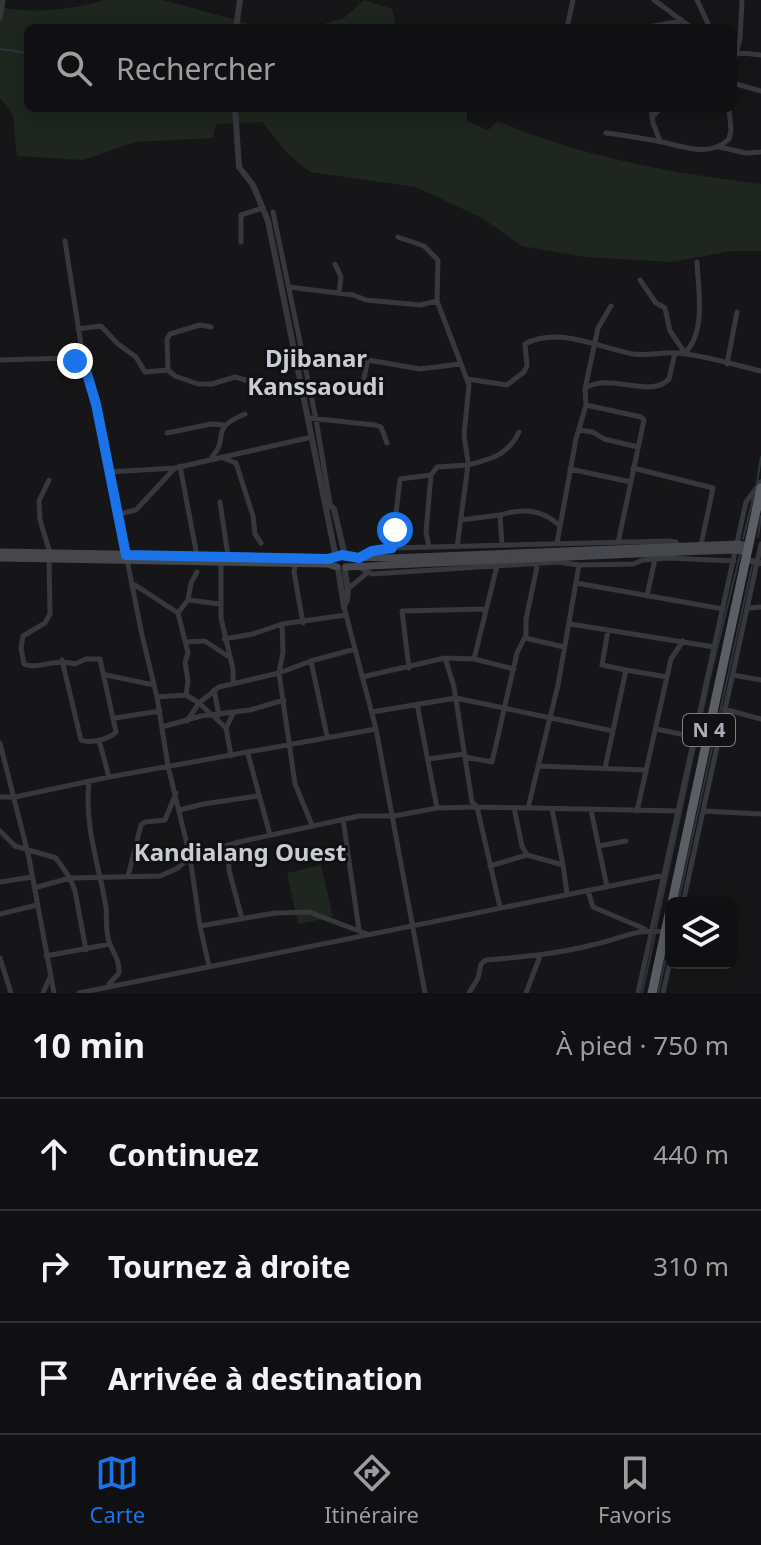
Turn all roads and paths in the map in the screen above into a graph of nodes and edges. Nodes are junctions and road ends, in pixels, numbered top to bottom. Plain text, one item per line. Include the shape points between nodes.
1 (3, 0) edge
2 (240, 0) edge
3 (573, 0) edge
4 (654, 0) edge
5 (697, 0) edge
6 (742, 0) edge
7 (0, 18) edge
8 (682, 21) junction
9 (237, 24) edge
10 (568, 24) edge
11 (665, 24) edge
12 (686, 24) edge
13 (708, 24) edge
14 (737, 46) edge
15 (737, 52) edge
16 (761, 55) edge
17 (737, 84) edge
18 (761, 91) edge
19 (235, 112) edge
20 (651, 112) edge
21 (657, 112) edge
22 (729, 112) edge
23 (652, 117) junction
24 (606, 133) dead end
25 (660, 141) junction
26 (719, 147) junction
27 (761, 152) edge
28 (264, 208) junction
29 (273, 212) dead end
30 (398, 237) dead end
31 (65, 241) dead end
32 (241, 242) dead end
33 (697, 262) dead end
34 (335, 264) dead end
35 (640, 280) dead end
36 (281, 287) junction
37 (290, 287) junction
38 (339, 293) junction
39 (437, 301) junction
40 (611, 306) dead end
41 (737, 312) dead end
42 (211, 327) dead end
43 (78, 329) junction
44 (595, 343) junction
45 (675, 353) junction
46 (684, 354) junction
47 (0, 360) edge
48 (84, 364) junction
49 (460, 364) junction
50 (727, 364) junction
51 (168, 370) junction
52 (761, 371) edge
53 (467, 379) junction
54 (305, 386) junction
55 (586, 387) junction
56 (586, 405) junction
57 (245, 414) dead end
58 (313, 419) junction
59 (224, 425) junction
60 (579, 430) junction
61 (519, 432) dead end
62 (167, 433) dead end
63 (312, 437) junction
64 (387, 443) dead end
65 (638, 447) junction
66 (220, 456) junction
67 (211, 458) junction
68 (468, 465) junction
69 (178, 467) junction
70 (633, 468) junction
71 (570, 469) junction
72 (109, 472) junction
73 (431, 475) junction
74 (49, 480) dead end
75 (631, 482) junction
76 (761, 482) edge
77 (761, 488) edge
78 (220, 502) dead end
79 (328, 503) junction
80 (118, 514) junction
81 (500, 515) junction
82 (461, 520) junction
83 (560, 527) junction
84 (261, 543) dead end
85 (557, 543) junction
86 (618, 543) junction
87 (761, 544) edge
88 (502, 545) junction
89 (701, 545) junction
90 (429, 547) junction
91 (457, 547) junction
92 (737, 547) junction
93 (392, 548) junction
94 (680, 549) junction
95 (748, 553) junction
96 (0, 555) edge
97 (49, 556) junction
98 (197, 556) junction
99 (229, 557) junction
100 (127, 558) junction
101 (655, 559) junction
102 (296, 561) junction
103 (498, 561) junction
104 (734, 561) junction
105 (221, 562) junction
106 (358, 562) junction
107 (390, 562) junction
108 (538, 562) junction
109 (342, 563) junction
110 (759, 563) edge
111 (579, 565) junction
112 (197, 572) dead end
113 (367, 573) junction
114 (576, 583) junction
115 (133, 584) junction
116 (349, 588) junction
117 (647, 596) junction
118 (188, 600) junction
119 (220, 604) junction
120 (344, 607) junction
121 (761, 607) edge
122 (748, 608) junction
123 (486, 609) junction
124 (723, 609) junction
125 (178, 613) junction
126 (346, 615) junction
127 (303, 623) junction
128 (282, 624) junction
129 (570, 624) junction
130 (608, 630) junction
131 (525, 638) junction
132 (224, 639) junction
133 (683, 641) junction
134 (186, 642) junction
135 (564, 647) junction
136 (714, 647) junction
137 (355, 649) junction
138 (230, 658) junction
139 (445, 658) junction
140 (474, 659) junction
141 (62, 660) junction
142 (311, 661) junction
143 (409, 668) junction
144 (514, 669) junction
145 (626, 670) junction
146 (279, 673) junction
147 (105, 674) junction
148 (733, 675) junction
149 (362, 677) junction
150 (667, 677) junction
151 (761, 680) edge
152 (233, 683) junction
153 (154, 685) junction
154 (214, 690) junction
155 (186, 695) junction
156 (157, 697) junction
157 (456, 698) junction
158 (284, 700) junction
159 (199, 703) junction
160 (417, 704) junction
161 (504, 709) junction
162 (724, 709) junction
163 (160, 711) junction
164 (234, 711) junction
165 (372, 712) junction
166 (219, 714) junction
167 (211, 715) junction
168 (115, 718) junction
169 (551, 719) junction
170 (761, 719) edge
171 (187, 721) junction
172 (223, 726) junction
173 (162, 727) junction
174 (376, 729) junction
175 (656, 729) junction
176 (613, 731) junction
177 (327, 736) junction
178 (695, 737) junction
179 (99, 740) junction
180 (0, 743) edge
181 (290, 743) junction
182 (248, 754) junction
183 (465, 755) junction
184 (231, 756) junction
185 (428, 759) junction
186 (168, 766) junction
187 (538, 766) junction
188 (605, 768) junction
189 (645, 770) junction
190 (109, 777) junction
191 (89, 782) junction
192 (176, 793) junction
193 (258, 796) junction
194 (0, 797) edge
195 (15, 797) junction
196 (477, 807) junction
197 (437, 808) junction
198 (514, 808) junction
199 (528, 808) junction
200 (552, 809) junction
201 (180, 810) junction
202 (591, 810) junction
203 (637, 811) junction
204 (679, 811) junction
205 (703, 811) junction
206 (761, 814) edge
207 (394, 816) junction
208 (343, 819) junction
209 (312, 826) junction
210 (0, 831) edge
211 (270, 835) junction
212 (626, 841) dead end
213 (228, 846) junction
214 (599, 846) junction
215 (27, 849) junction
216 (527, 855) junction
217 (190, 857) junction
218 (563, 865) junction
219 (490, 866) junction
220 (665, 875) junction
221 (128, 876) junction
222 (32, 877) junction
223 (70, 878) junction
224 (100, 878) junction
225 (0, 882) edge
226 (607, 887) junction
227 (34, 888) junction
228 (588, 891) junction
229 (567, 894) junction
230 (673, 897) edge
231 (684, 897) edge
232 (37, 905) junction
233 (500, 907) junction
234 (0, 914) edge
235 (665, 914) edge
236 (242, 920) junction
237 (411, 925) junction
238 (200, 926) junction
239 (359, 931) junction
240 (655, 931) junction
241 (368, 935) junction
242 (110, 944) junction
243 (86, 950) junction
244 (46, 956) junction
245 (540, 956) junction
246 (0, 958) edge
247 (209, 966) junction
248 (668, 969) edge
249 (50, 976) junction
250 (108, 985) junction
251 (11, 993) edge
252 (43, 993) edge
253 (54, 993) edge
254 (79, 993) edge
255 (425, 993) edge
256 (469, 993) edge
257 (526, 993) edge
258 (638, 993) edge
259 (652, 993) edge
260 (663, 993) edge

1 - 7 street
2 - 9 street
3 - 10 street
4 - 8 street
5 - 13 street
6 - 14 street
8 - 11 street
8 - 12 street
15 - 16 street
17 - 18 street
19 - 28 street via 239,167
20 - 23 street
21 - 23 street
22 - 26 street via 730,134
23 - 25 street
24 - 25 street
25 - 26 street via 688,149
26 - 27 street
28 - 32 street via 241,215
28 - 36 street
29 - 37 street
30 - 39 street via 424,246 438,260
31 - 43 street
33 - 46 street via 701,293 695,337
34 - 38 street via 341,277
35 - 46 street via 665,308 670,331
36 - 37 street
36 - 54 street
37 - 38 street
37 - 54 street
38 - 39 street via 417,305
39 - 49 street
40 - 44 street
41 - 50 street
42 - 51 street via 170,334
43 - 48 street
43 - 51 street via 101,326 145,372
44 - 45 street via 636,354
44 - 53 street via 560,338 528,342 527,366 507,385
44 - 55 street
45 - 46 street
45 - 55 street via 669,379 659,386 601,382
46 - 50 street
47 - 48 street via 69,358
48 - 72 street
49 - 53 street
49 - 54 street via 420,369 368,360 360,392
50 - 52 street
51 - 54 street via 198,384 235,377
53 - 68 street
54 - 58 street
55 - 56 street
56 - 60 street
56 - 65 street via 643,418
57 - 59 street
58 - 63 street
58 - 64 street via 375,425
58 - 79 street
59 - 62 street
59 - 67 street
60 - 65 street
60 - 71 street
61 - 68 street via 502,454
63 - 66 street
63 - 79 street
65 - 70 street
66 - 67 street
66 - 84 street via 236,463
67 - 69 street
68 - 73 street via 437,467
68 - 82 street
69 - 72 street
69 - 80 street via 136,510
69 - 98 street
70 - 75 street
70 - 89 street via 713,488
71 - 75 street
71 - 83 street
72 - 80 street
73 - 90 street
73 - 93 street via 400,479
74 - 97 street via 39,501
75 - 86 street
76 - 92 street via 746,502
77 - 95 highway, N 4
78 - 99 street
79 - 109 street via 334,509
80 - 100 street
81 - 82 street
81 - 83 street via 533,511
81 - 88 street
82 - 91 street
83 - 85 street
85 - 86 street
85 - 88 street
86 - 94 street via 670,541
87 - 110 street
88 - 91 street
89 - 92 main road
89 - 94 main road
90 - 91 street
90 - 93 street
92 - 94 main road
92 - 95 main road
92 - 104 street
93 - 106 street via 372,551
94 - 103 main road
94 - 107 main road
95 - 110 street
95 - 230 highway, N 4
96 - 97 main road
97 - 100 main road
97 - 141 street via 50,614 23,636 21,648 27,666
98 - 99 main road
98 - 100 main road
99 - 102 main road
100 - 105 main road
100 - 115 street
101 - 104 street
101 - 111 street
101 - 117 street
102 - 105 main road
102 - 109 main road
102 - 127 street
103 - 107 main road
103 - 108 street
103 - 113 street
103 - 123 street
104 - 124 street
105 - 119 street
106 - 107 main road
106 - 109 main road
106 - 113 street
108 - 111 street
108 - 131 street
109 - 116 street
109 - 120 street
110 - 122 street
111 - 114 street
112 - 118 street
113 - 116 street
114 - 117 street
114 - 129 street
115 - 125 street
115 - 153 street
116 - 120 street
117 - 124 street
118 - 119 street
118 - 125 street
119 - 132 street
120 - 126 street
121 - 122 street
122 - 148 street
123 - 140 street
123 - 143 street via 402,611
124 - 136 street
125 - 134 street
126 - 127 street
126 - 137 street
127 - 128 street
128 - 132 street
128 - 146 street
129 - 130 street
129 - 135 street
130 - 133 street
130 - 145 street via 602,665
131 - 135 street
131 - 144 street
132 - 138 street
133 - 136 street
133 - 150 street via 672,655
134 - 138 street via 205,641
134 - 155 street
135 - 169 street
136 - 178 street
137 - 142 street
137 - 149 street
138 - 152 street
139 - 140 street
139 - 143 street
139 - 157 street
140 - 144 street
141 - 147 street via 75,664 100,659
141 - 179 street via 81,740
142 - 146 street
142 - 177 street
143 - 149 street
144 - 161 street
145 - 150 street
145 - 176 street
146 - 152 street
146 - 158 street
147 - 153 street
147 - 168 street
148 - 151 street
148 - 162 street
149 - 165 street
150 - 175 street
152 - 154 street
153 - 156 street
154 - 159 street
154 - 166 street
155 - 156 street
155 - 159 street
156 - 163 street
157 - 160 street
157 - 161 street
157 - 183 street
158 - 164 street
158 - 181 street
159 - 167 street
159 - 171 street
160 - 165 street
160 - 185 street
161 - 169 street
161 - 183 street via 492,762
162 - 170 street
162 - 205 street
163 - 168 street
163 - 173 street
164 - 166 street
164 - 172 street
165 - 174 street
166 - 167 street
166 - 172 street
167 - 171 street
167 - 172 street
168 - 179 street via 115,734
169 - 176 street
169 - 187 street
171 - 173 street
172 - 184 street
173 - 186 street
174 - 177 street
174 - 207 street
175 - 178 street
175 - 189 street
176 - 188 street
177 - 181 street
178 - 204 street
179 - 190 street
180 - 195 street
181 - 182 street
181 - 209 street via 295,784
182 - 184 street
182 - 193 street
183 - 185 street
183 - 196 street
184 - 186 street
185 - 197 street
186 - 190 street
186 - 192 street
187 - 188 street
187 - 199 street
188 - 189 street
189 - 203 street
190 - 191 street
191 - 195 street
191 - 224 street via 90,835
192 - 201 street
192 - 221 street via 165,820 141,825
193 - 201 street
193 - 211 street
194 - 195 street
195 - 215 street
196 - 197 street
196 - 198 street
196 - 219 street
197 - 207 street
198 - 199 street
198 - 216 street
199 - 200 street
200 - 202 street
200 - 218 street
201 - 217 street
202 - 203 street
202 - 214 street
203 - 204 street
204 - 220 street
205 - 206 street
205 - 231 street
207 - 208 street
207 - 237 street
208 - 209 street
208 - 239 street
209 - 211 street
210 - 215 street via 15,846
211 - 213 street
212 - 214 street
213 - 217 street
213 - 236 street
214 - 226 street
215 - 222 street
215 - 223 street via 56,858
216 - 218 street
216 - 219 street
217 - 221 street via 160,876
217 - 238 street
218 - 229 street
219 - 233 street
220 - 226 street
220 - 240 street
221 - 224 street
222 - 225 street
222 - 227 street
223 - 224 street
223 - 227 street
223 - 243 street
224 - 242 street
226 - 228 street
227 - 232 street
228 - 229 street
228 - 240 street via 593,907
229 - 233 street
232 - 234 street
232 - 244 street
233 - 237 street
235 - 240 highway, N 4
236 - 238 street
236 - 239 street via 309,912
237 - 241 street
237 - 255 street
238 - 247 street
239 - 241 street
240 - 245 street
240 - 258 street
240 - 259 highway, N 4
241 - 247 street
242 - 243 street
242 - 250 street via 118,956 119,973
243 - 244 street
244 - 249 street
245 - 256 street via 483,961
245 - 257 street
246 - 251 street
247 - 250 street
248 - 260 street
249 - 252 street
249 - 253 street
250 - 254 street

